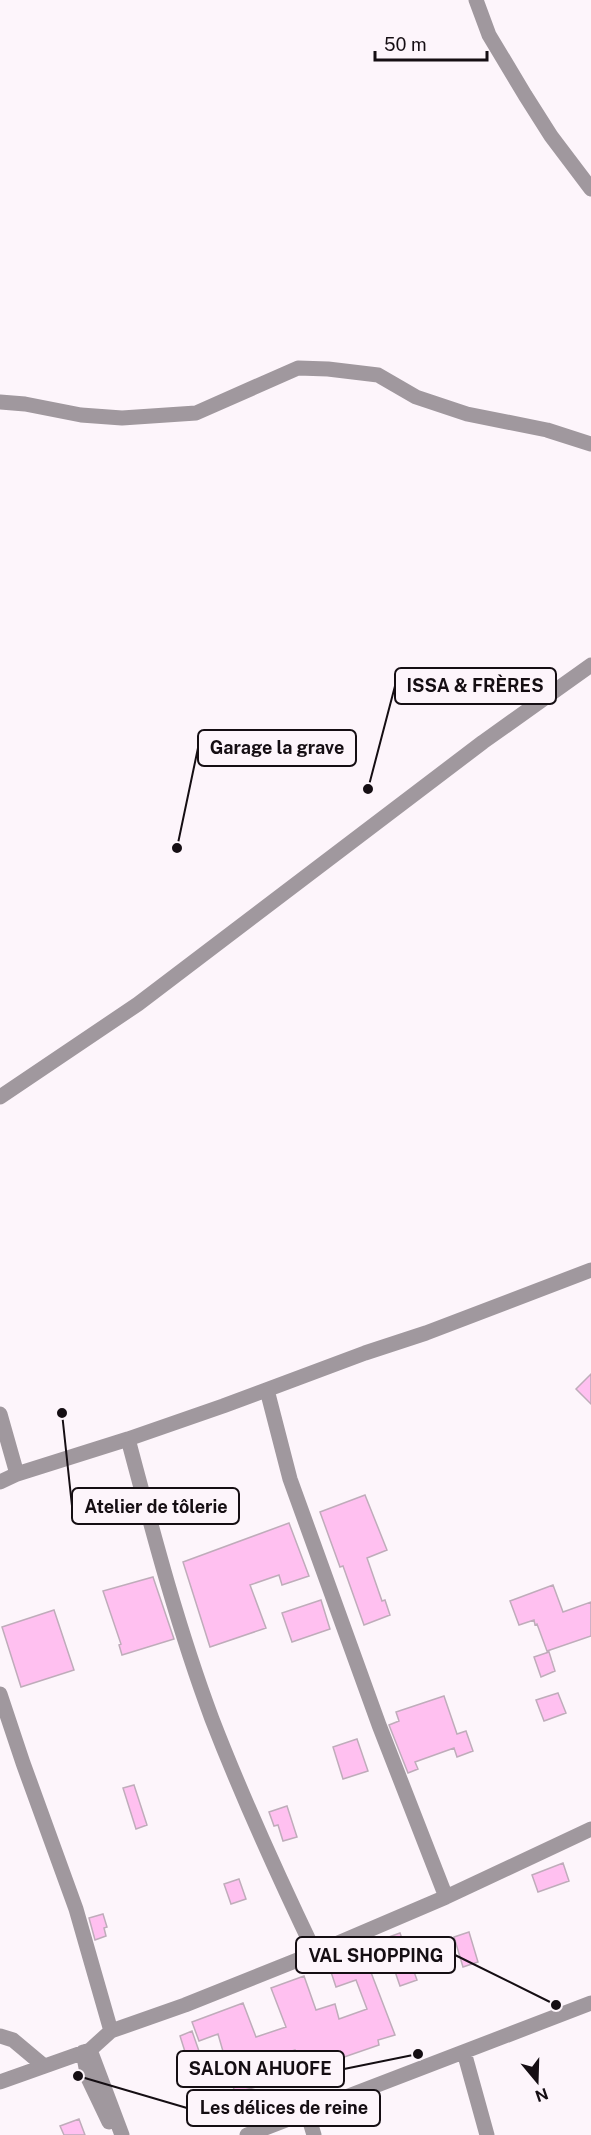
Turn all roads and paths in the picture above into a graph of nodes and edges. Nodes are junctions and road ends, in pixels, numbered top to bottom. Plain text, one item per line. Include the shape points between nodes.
1 (476, 0) edge
2 (591, 189) edge
3 (0, 402) edge
4 (591, 444) edge
5 (591, 665) edge
6 (0, 1097) edge
7 (591, 1270) edge
8 (267, 1390) junction
9 (0, 1414) edge
10 (128, 1439) junction
11 (17, 1474) junction
12 (0, 1482) edge
13 (0, 1694) edge
14 (591, 1829) edge
15 (446, 1897) junction
16 (315, 1953) junction
17 (591, 2003) edge
18 (111, 2031) junction
19 (0, 2036) edge
20 (87, 2051) junction
21 (464, 2052) junction
22 (44, 2066) junction
23 (0, 2082) edge
24 (308, 2112) junction
25 (115, 2135) edge
26 (122, 2135) edge
27 (247, 2135) edge
28 (314, 2135) edge
29 (487, 2135) edge

1 - 2 street via 489,35 525,95 550,136
3 - 4 street via 122,418 196,413 298,368 328,369 378,375 416,397 467,414 547,430
5 - 6 street via 138,1004
7 - 8 street
8 - 10 street
8 - 15 street via 290,1479
9 - 11 street
10 - 11 street
10 - 16 street via 161,1565 212,1718 265,1848
11 - 12 street
13 - 18 street via 76,1909
14 - 15 street
15 - 16 street
16 - 18 street
17 - 21 street
18 - 20 street
19 - 22 street via 13,2040
20 - 22 street
20 - 25 street via 88,2078
20 - 26 street
21 - 24 street
21 - 29 street
22 - 23 street
24 - 27 street
24 - 28 street

